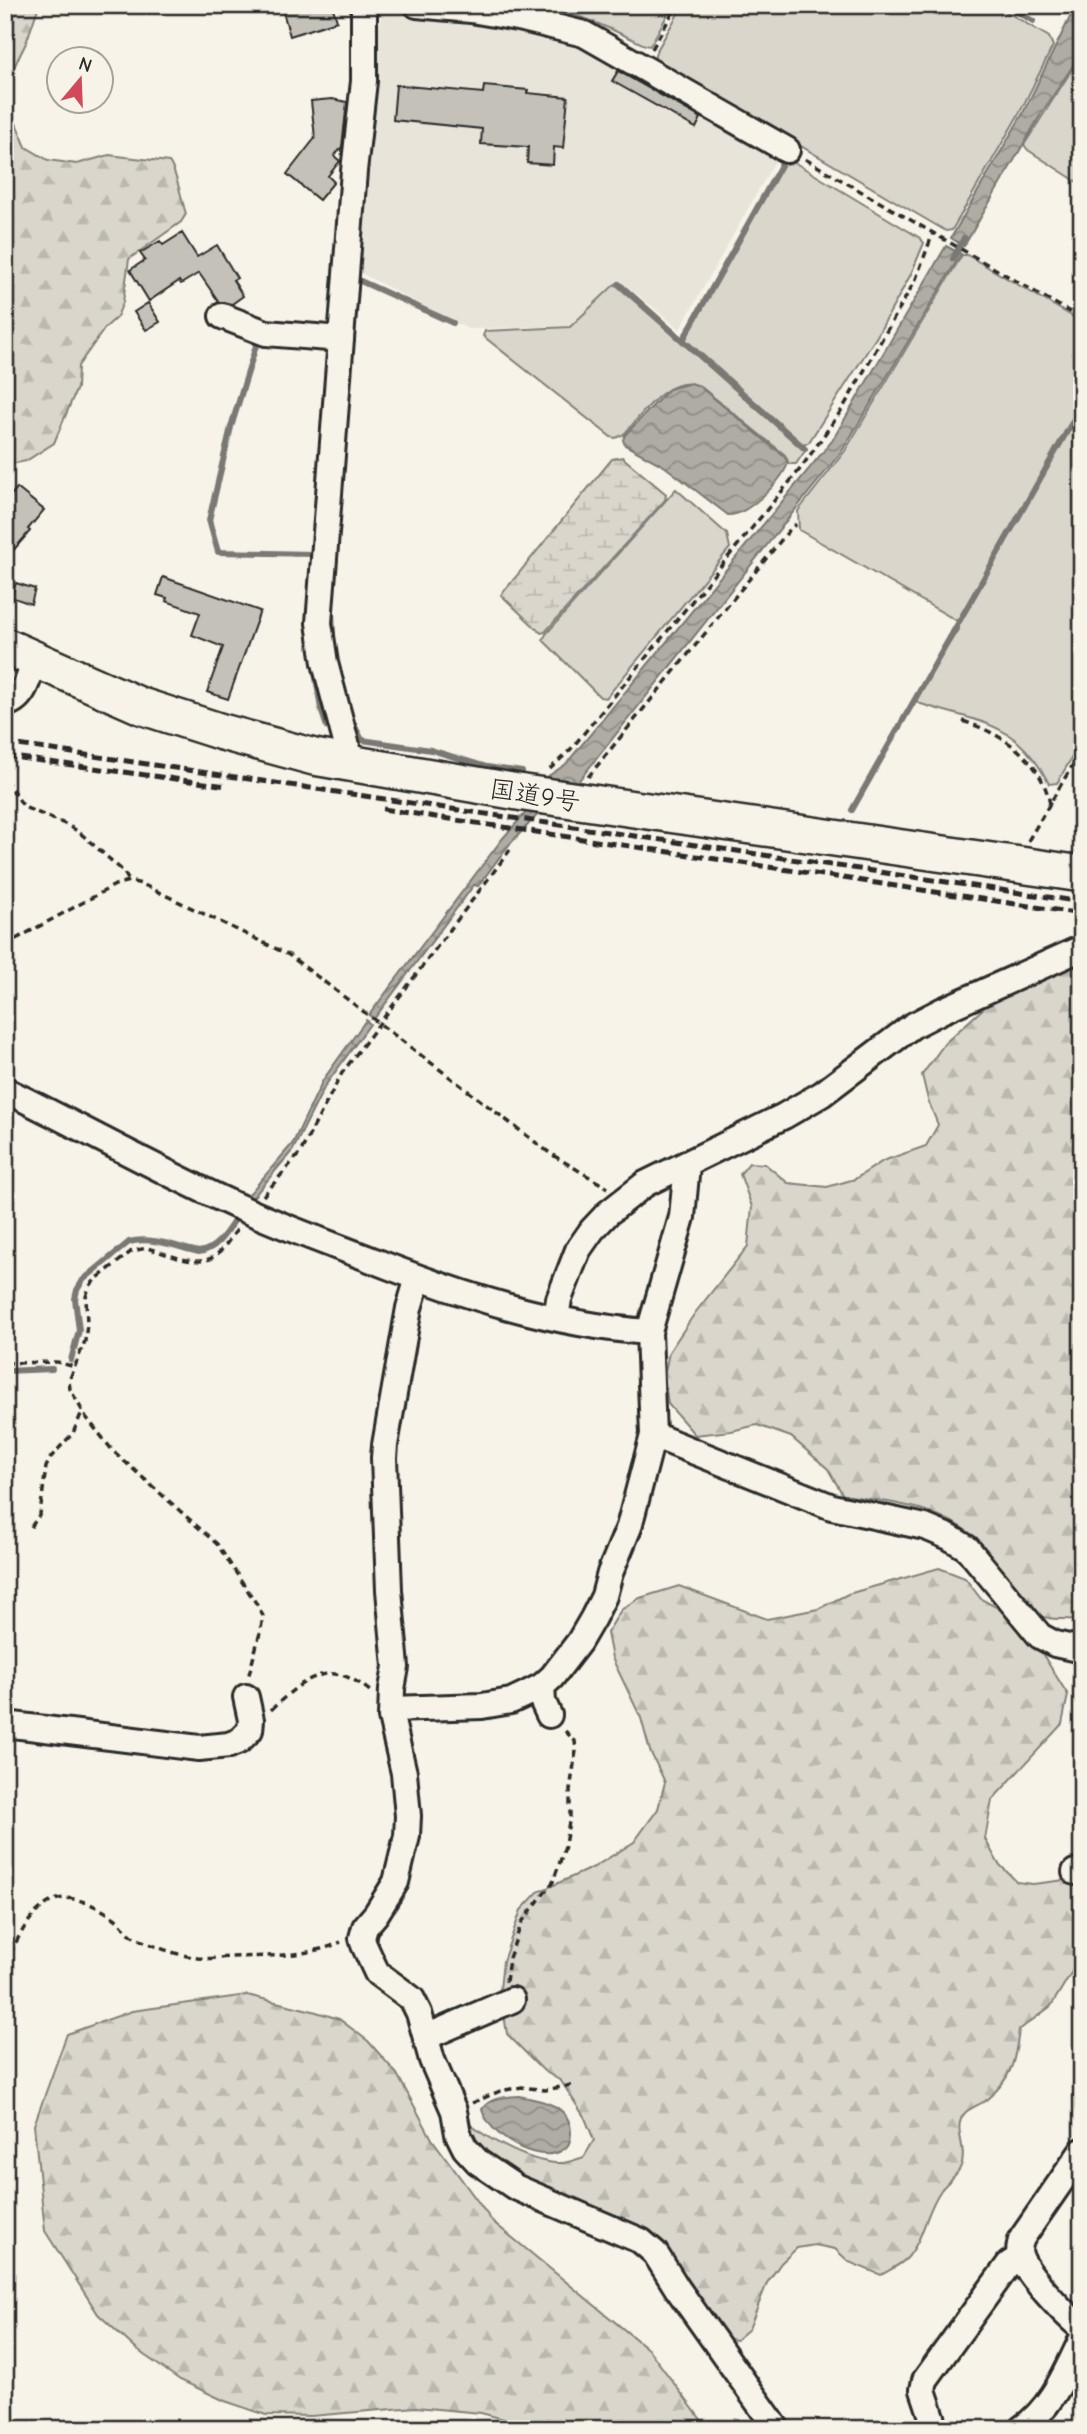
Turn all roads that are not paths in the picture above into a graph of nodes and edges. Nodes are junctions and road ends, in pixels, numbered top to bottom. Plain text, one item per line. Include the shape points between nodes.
1 (364, 5) edge
2 (417, 5) edge
3 (788, 150) road end
4 (222, 316) dead end
5 (341, 339) junction
6 (20, 653) edge
7 (5, 704) edge
8 (352, 765) junction
9 (1082, 874) edge
10 (1082, 948) edge
11 (5, 1090) edge
12 (687, 1165) junction
13 (418, 1278) junction
14 (556, 1318) junction
15 (649, 1332) junction
16 (653, 1435) junction
17 (1082, 1650) edge
18 (542, 1686) junction
19 (249, 1709) road end
20 (392, 1709) junction
21 (549, 1714) road end
22 (5, 1724) edge
23 (510, 2001) road end
24 (426, 2037) junction
25 (1082, 2151) edge
26 (1020, 2257) junction
27 (1082, 2328) edge
28 (1082, 2339) edge
29 (777, 2429) edge
30 (936, 2429) edge
31 (1021, 2429) edge

1 - 5 street via 364,81
2 - 3 street via 471,10 584,34
4 - 5 street via 267,332
5 - 8 street via 319,623
6 - 7 street via 19,697
6 - 8 highway, 国道9号 via 141,706 265,745
8 - 9 highway, 国道9号
10 - 12 street via 912,1026 822,1094
11 - 13 street via 248,1211
12 - 14 street via 645,1184 592,1230 578,1250
12 - 15 street via 682,1217
13 - 14 street via 489,1303
13 - 20 street via 385,1445 396,1667
14 - 15 street
15 - 16 street
16 - 17 street via 832,1507 925,1527 949,1537 967,1549 1040,1636
16 - 18 street via 629,1527 604,1596 579,1642
18 - 20 street via 511,1701 482,1706
18 - 21 street
19 - 22 street via 250,1730 239,1741 217,1748
20 - 24 street via 407,1793 407,1836 396,1882 362,1938 377,1973 412,1999
23 - 24 street
24 - 29 street via 465,2148 516,2187 641,2241 655,2253
25 - 26 street via 1022,2238
26 - 27 street
26 - 30 street via 1009,2264 925,2380 923,2390
28 - 31 street via 1051,2398

